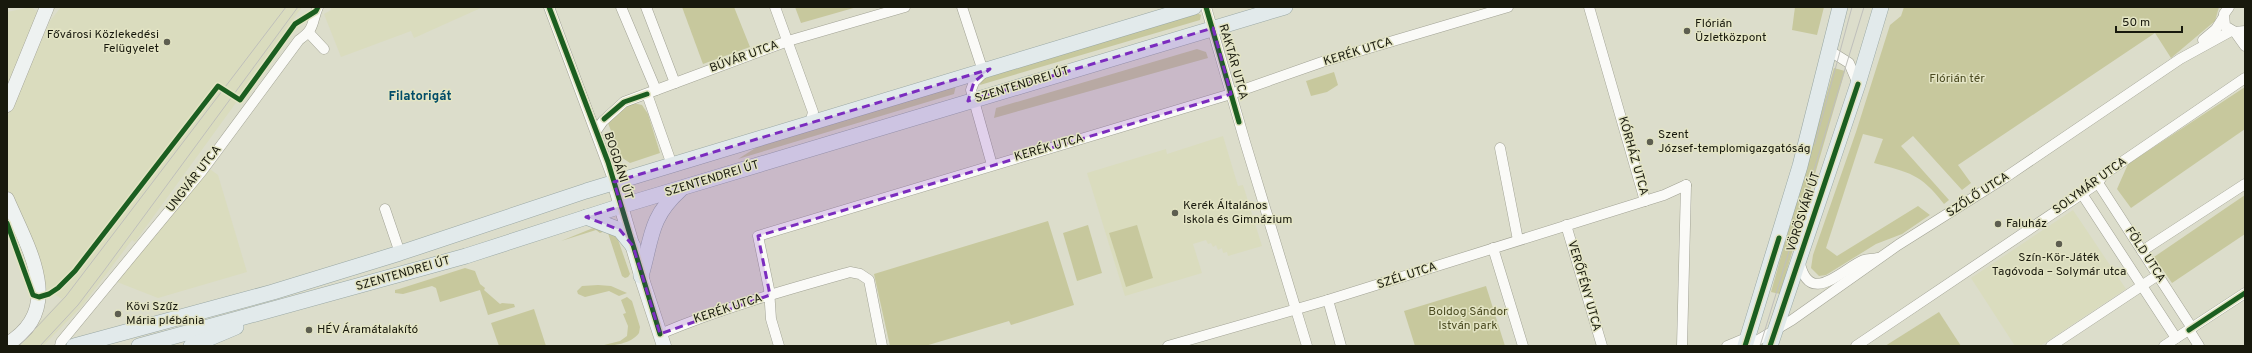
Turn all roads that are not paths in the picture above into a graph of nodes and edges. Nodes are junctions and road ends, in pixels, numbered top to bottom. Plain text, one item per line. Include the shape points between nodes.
1 (47, 7) edge
2 (318, 7) edge
3 (549, 7) edge
4 (621, 7) edge
5 (646, 7) edge
6 (775, 7) edge
7 (905, 7) edge
8 (962, 7) edge
9 (1194, 7) edge
10 (1206, 7) edge
11 (1285, 7) edge
12 (1508, 7) edge
13 (1589, 7) edge
14 (1840, 7) edge
15 (1881, 7) edge
16 (2225, 11) edge
17 (1213, 28) junction
18 (2237, 31) edge
19 (309, 33) junction
20 (788, 41) junction
21 (2245, 46) edge
22 (324, 49) dead end
23 (1830, 51) junction
24 (2180, 59) junction
25 (990, 69) junction
26 (2245, 78) edge
27 (675, 83) junction
28 (1858, 84) junction
29 (651, 92) junction
30 (1231, 94) junction
31 (973, 99) junction
32 (7, 105) edge
33 (803, 126) junction
34 (596, 131) junction
35 (1500, 148) dead end
36 (672, 165) junction
37 (992, 165) junction
38 (614, 182) junction
39 (2098, 183) junction
40 (2245, 184) edge
41 (684, 187) junction
42 (2082, 194) junction
43 (7, 199) edge
44 (1645, 201) junction
45 (621, 206) junction
46 (385, 209) dead end
47 (586, 217) junction
48 (1566, 225) junction
49 (1518, 240) junction
50 (633, 246) junction
51 (1493, 248) junction
52 (2142, 251) junction
53 (400, 253) junction
54 (1881, 257) junction
55 (1799, 259) junction
56 (2158, 275) junction
57 (641, 276) junction
58 (2142, 286) junction
59 (2245, 293) edge
60 (770, 295) junction
61 (1328, 300) junction
62 (1296, 310) junction
63 (253, 314) junction
64 (1776, 329) junction
65 (2190, 329) junction
66 (225, 332) junction
67 (2176, 338) junction
68 (662, 340) edge
69 (1197, 342) edge
70 (1747, 343) edge
71 (7, 344) edge
72 (60, 346) edge
73 (74, 346) edge
74 (138, 346) edge
75 (191, 346) edge
76 (217, 346) edge
77 (779, 346) edge
78 (882, 346) edge
79 (1168, 346) edge
80 (1307, 346) edge
81 (1341, 346) edge
82 (1523, 346) edge
83 (1602, 346) edge
84 (1682, 346) edge
85 (1727, 346) edge
86 (1770, 346) edge
87 (1856, 346) edge
88 (2051, 346) edge
89 (2164, 346) edge
90 (2199, 346) edge

1 - 32 street
2 - 19 street, UNGVÁR UTCA via 314,26
3 - 34 street, BOGDÁNI ÚT
4 - 29 street
5 - 27 street
6 - 20 street
7 - 20 street, BÚVÁR UTCA
8 - 25 street via 981,64
9 - 25 main road, SZENTENDREI ÚT
10 - 17 street, RAKTÁR UTCA
11 - 17 main road, SZENTENDREI ÚT
12 - 30 street, KERÉK UTCA via 1322,62
13 - 44 street, KÓRHÁZ UTCA
14 - 23 main road, VÖRÖSVÁRI ÚT
15 - 28 main road, VÖRÖSVÁRI ÚT
16 - 18 street via 2226,26
16 - 24 street, SZŐLŐ UTCA via 2216,29
17 - 30 street, RAKTÁR UTCA
17 - 31 main road, SZENTENDREI ÚT
18 - 21 street
18 - 24 street, SZŐLŐ UTCA
19 - 22 street
19 - 72 street, UNGVÁR UTCA via 299,40 202,171 60,342
20 - 27 street, BÚVÁR UTCA
20 - 33 street via 813,116
23 - 28 street via 1849,63
23 - 70 main road, VÖRÖSVÁRI ÚT via 1779,238
24 - 54 street, SZŐLŐ UTCA via 2006,177
25 - 31 street via 974,82
25 - 33 main road, SZENTENDREI ÚT
26 - 39 street, SOLYMÁR UTCA via 2103,175
27 - 29 street, BÚVÁR UTCA
28 - 55 main road, VÖRÖSVÁRI ÚT
29 - 34 street, BÚVÁR UTCA via 624,102
29 - 36 street
30 - 37 street, KERÉK UTCA
30 - 62 street, RAKTÁR UTCA
31 - 37 street
31 - 41 main road, SZENTENDREI ÚT
33 - 36 main road, SZENTENDREI ÚT
34 - 38 street, BOGDÁNI ÚT
35 - 49 street
36 - 38 main road, SZENTENDREI ÚT
37 - 60 street, KERÉK UTCA via 758,236
38 - 45 street, BOGDÁNI ÚT
38 - 53 main road, SZENTENDREI ÚT
39 - 42 street, SOLYMÁR UTCA
39 - 52 street, FÖLD UTCA
40 - 52 street
41 - 45 main road, SZENTENDREI ÚT
41 - 57 main road via 660,211
42 - 58 street, FÖLD UTCA
42 - 87 street, SOLYMÁR UTCA
43 - 71 street via 26,244 39,285 38,306 32,321 23,333
44 - 48 street, SZÉL UTCA
44 - 84 street, KÓRHÁZ UTCA via 1686,185
45 - 47 main road, SZENTENDREI ÚT
45 - 50 street, BOGDÁNI ÚT
46 - 53 street
47 - 50 main road via 620,230
47 - 63 main road, SZENTENDREI ÚT via 396,277
48 - 49 street, SZÉL UTCA
48 - 83 street, VERŐFÉNY UTCA
49 - 51 street, SZÉL UTCA
50 - 57 street, BOGDÁNI ÚT
51 - 61 street, SZÉL UTCA
51 - 82 street
52 - 56 street, FÖLD UTCA
53 - 73 main road, SZENTENDREI ÚT via 274,292
54 - 55 street via 1864,260 1831,281 1821,284 1806,276
54 - 64 street, SZŐLŐ UTCA
55 - 64 main road, VÖRÖSVÁRI ÚT
56 - 58 street
56 - 65 street, FÖLD UTCA
57 - 68 street, BOGDÁNI ÚT
58 - 67 street, FÖLD UTCA
58 - 88 street
59 - 65 street
60 - 68 street, KERÉK UTCA via 684,324
60 - 77 street via 771,319
60 - 78 street via 850,272 860,274 869,280
61 - 62 street, SZÉL UTCA
61 - 81 street
62 - 69 street, SZÉL UTCA
62 - 80 street, RAKTÁR UTCA
63 - 66 main road via 243,324
63 - 74 main road, SZENTENDREI ÚT
64 - 70 street, SZŐLŐ UTCA
64 - 86 main road, VÖRÖSVÁRI ÚT
65 - 67 street
65 - 90 street, FÖLD UTCA
66 - 75 main road
66 - 76 main road via 219,338
67 - 89 street
69 - 79 street, SZÉL UTCA
70 - 85 street, SZŐLŐ UTCA

